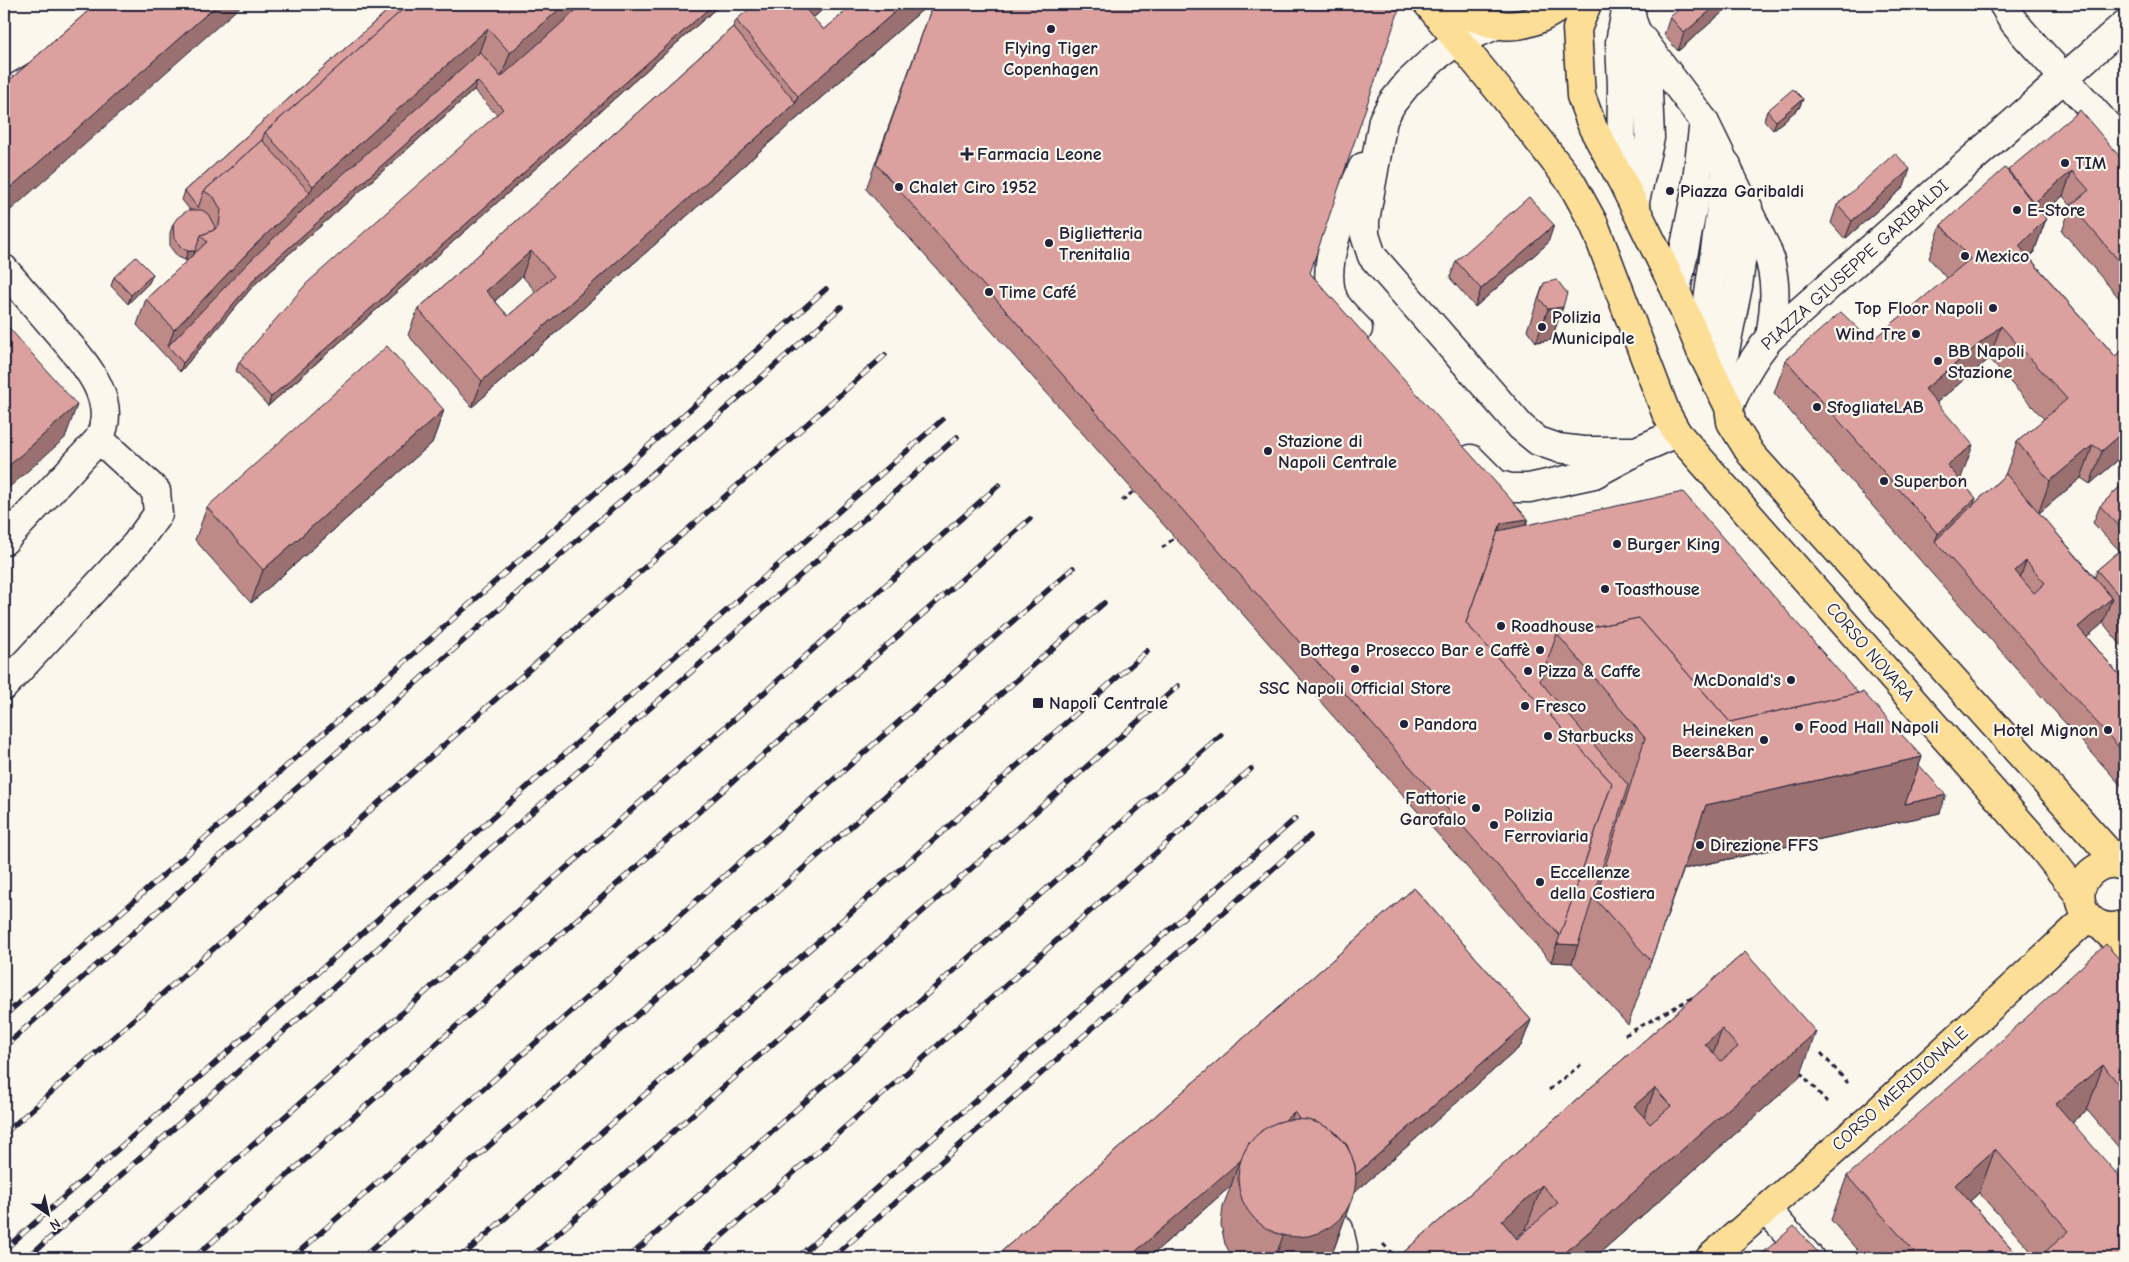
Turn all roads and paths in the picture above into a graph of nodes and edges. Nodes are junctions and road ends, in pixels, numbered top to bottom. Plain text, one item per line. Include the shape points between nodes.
1 (7, 4) edge
2 (43, 4) edge
3 (76, 4) edge
4 (1428, 4) edge
5 (1444, 4) edge
6 (1564, 4) edge
7 (1587, 4) edge
8 (1629, 4) edge
9 (2004, 4) edge
10 (4, 7) edge
11 (2125, 24) edge
12 (1496, 26) junction
13 (4, 37) edge
14 (1458, 40) junction
15 (1646, 46) junction
16 (4, 61) edge
17 (2064, 78) junction
18 (1383, 120) junction
19 (1704, 121) junction
20 (2125, 146) edge
21 (1727, 165) junction
22 (1621, 179) junction
23 (1634, 205) junction
24 (1748, 207) junction
25 (4, 269) edge
26 (1676, 291) junction
27 (1770, 338) junction
28 (1374, 349) edge
29 (1701, 351) junction
30 (1724, 396) junction
31 (1677, 433) junction
32 (1452, 437) edge
33 (99, 439) junction
34 (1636, 451) junction
35 (1143, 483) edge
36 (1122, 501) dead end
37 (1185, 529) edge
38 (4, 541) edge
39 (1162, 548) dead end
40 (4, 686) edge
41 (2123, 866) edge
42 (2099, 916) edge
43 (2125, 950) edge
44 (1702, 993) edge
45 (1625, 1035) dead end
46 (1821, 1053) dead end
47 (1583, 1063) dead end
48 (1794, 1064) edge
49 (1848, 1083) dead end
50 (1549, 1090) dead end
51 (1828, 1103) dead end
52 (1766, 1209) junction
53 (1339, 1229) edge
54 (1383, 1244) dead end
55 (1340, 1258) edge
56 (1396, 1258) edge
57 (1710, 1258) edge
58 (1810, 1258) edge

1 - 10 street
2 - 13 street
3 - 16 street via 29,46
4 - 14 main road
5 - 12 main road
6 - 12 main road via 1530,24
7 - 22 main road via 1577,30 1581,96 1593,128
8 - 15 street via 1632,20
8 - 22 street via 1620,42
9 - 17 street via 2014,22
11 - 17 street, PIAZZA GIUSEPPE GARIBALDI
12 - 14 street
14 - 18 street via 1408,83
14 - 31 main road via 1571,182 1594,224 1666,413
15 - 19 street
15 - 23 street via 1650,138
17 - 20 street
17 - 27 street, PIAZZA GIUSEPPE GARIBALDI
18 - 28 street via 1334,238 1330,262 1331,289 1337,305
18 - 34 street via 1365,220 1365,235 1372,256 1521,427 1538,440 1558,448 1575,450
19 - 21 street
19 - 26 street via 1696,196
21 - 24 street
21 - 29 street
22 - 23 main road
23 - 26 main road
24 - 27 street via 1774,271 1776,290
24 - 30 street
25 - 33 street via 92,374 104,412
26 - 29 main road
27 - 30 street, PIAZZA GIUSEPPE GARIBALDI
29 - 30 main road
30 - 41 main road via 1731,422 1751,454
31 - 34 street
31 - 42 main road, CORSO NOVARA
32 - 34 street via 1487,478 1510,488 1529,488 1594,474
33 - 38 street
33 - 40 street via 156,491 158,514 136,544
35 - 36 path
37 - 39 path
41 - 42 main road via 2101,866 2092,871 2081,887
42 - 43 main road, CORSO NOVARA
42 - 52 main road, CORSO MERIDIONALE
44 - 45 path
46 - 49 path
47 - 50 path
48 - 51 path
52 - 57 main road, CORSO MERIDIONALE
52 - 58 street
53 - 55 street via 1343,1247
54 - 56 path

